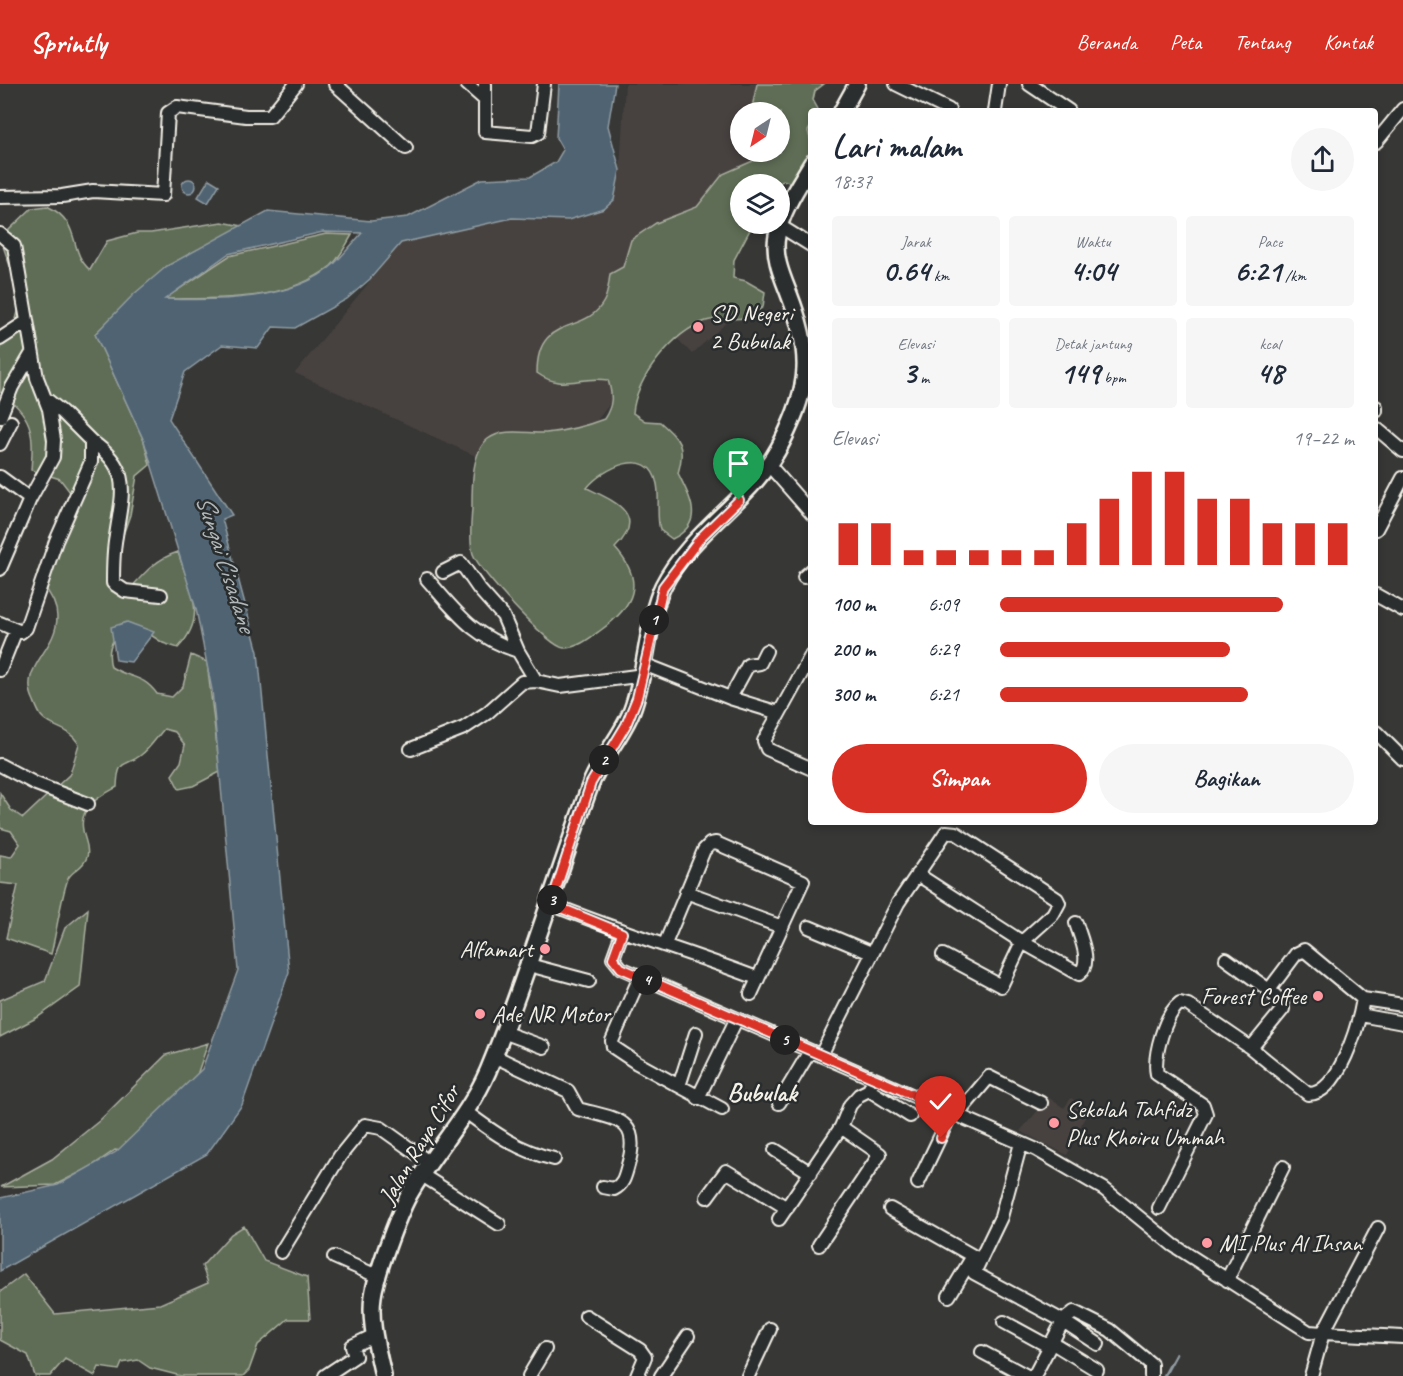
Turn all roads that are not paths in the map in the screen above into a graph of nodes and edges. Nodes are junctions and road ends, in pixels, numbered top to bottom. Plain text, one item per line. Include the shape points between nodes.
1 (296, 84) edge
2 (335, 84) edge
3 (467, 84) edge
4 (485, 84) edge
5 (544, 84) edge
6 (857, 84) edge
7 (896, 84) edge
8 (999, 84) edge
9 (1029, 84) edge
10 (484, 99) junction
11 (844, 108) edge
12 (945, 108) edge
13 (995, 108) edge
14 (1065, 108) edge
15 (1403, 109) edge
16 (1378, 140) edge
17 (406, 148) dead end
18 (808, 172) edge
19 (0, 196) edge
20 (790, 207) edge
21 (790, 232) edge
22 (0, 234) edge
23 (779, 234) edge
24 (808, 244) edge
25 (26, 322) junction
26 (0, 339) edge
27 (32, 353) junction
28 (46, 399) junction
29 (6, 419) edge
30 (1378, 430) edge
31 (91, 441) junction
32 (0, 444) edge
33 (1403, 451) edge
34 (769, 465) junction
35 (0, 477) edge
36 (1402, 485) edge
37 (30, 499) junction
38 (808, 509) edge
39 (1378, 526) edge
40 (0, 568) edge
41 (443, 572) dead end
42 (427, 579) dead end
43 (161, 595) dead end
44 (1378, 596) edge
45 (1403, 610) edge
46 (0, 623) edge
47 (16, 630) junction
48 (518, 651) junction
49 (766, 651) dead end
50 (808, 661) edge
51 (0, 670) edge
52 (645, 670) junction
53 (537, 681) junction
54 (730, 698) junction
55 (779, 713) junction
56 (1378, 734) edge
57 (411, 749) dead end
58 (1403, 759) edge
59 (0, 765) edge
60 (808, 767) edge
61 (88, 804) dead end
62 (917, 874) junction
63 (686, 892) junction
64 (551, 904) junction
65 (1076, 923) dead end
66 (782, 927) junction
67 (809, 927) dead end
68 (622, 933) junction
69 (1022, 942) junction
70 (665, 944) junction
71 (871, 953) junction
72 (943, 955) dead end
73 (1226, 959) dead end
74 (529, 965) junction
75 (640, 977) junction
76 (757, 978) junction
77 (589, 981) dead end
78 (1269, 990) junction
79 (751, 994) dead end
80 (1363, 999) junction
81 (1403, 1005) edge
82 (1360, 1015) junction
83 (736, 1020) junction
84 (1403, 1023) edge
85 (503, 1032) junction
86 (696, 1034) dead end
87 (544, 1047) dead end
88 (1251, 1048) junction
89 (815, 1053) junction
90 (494, 1056) junction
91 (871, 1084) junction
92 (679, 1086) junction
93 (698, 1098) junction
94 (779, 1103) dead end
95 (1041, 1103) dead end
96 (722, 1109) dead end
97 (466, 1112) junction
98 (954, 1114) junction
99 (910, 1116) dead end
100 (841, 1127) junction
101 (1021, 1143) junction
102 (775, 1150) dead end
103 (554, 1159) dead end
104 (1283, 1167) dead end
105 (426, 1169) junction
106 (810, 1173) junction
107 (918, 1183) dead end
108 (603, 1187) dead end
109 (707, 1197) dead end
110 (787, 1208) junction
111 (1159, 1208) dead end
112 (890, 1209) dead end
113 (779, 1219) dead end
114 (499, 1224) dead end
115 (1378, 1228) dead end
116 (819, 1245) dead end
117 (281, 1252) dead end
118 (334, 1257) dead end
119 (976, 1258) junction
120 (379, 1277) junction
121 (1227, 1280) junction
122 (948, 1296) dead end
123 (586, 1316) dead end
124 (1064, 1321) junction
125 (1004, 1322) dead end
126 (770, 1329) dead end
127 (1323, 1333) junction
128 (375, 1335) junction
129 (688, 1336) dead end
130 (1403, 1337) edge
131 (1050, 1344) junction
132 (1098, 1344) dead end
133 (545, 1349) dead end
134 (981, 1352) dead end
135 (1097, 1370) dead end
136 (639, 1372) edge
137 (325, 1376) edge
138 (383, 1376) edge
139 (529, 1376) edge
140 (654, 1376) edge
141 (661, 1376) edge
142 (749, 1376) edge
143 (1027, 1376) edge
144 (1034, 1376) edge
145 (1151, 1376) edge
146 (1311, 1376) edge

1 - 19 street via 270,116 177,107 168,113 163,195 93,191 62,196
2 - 17 street
3 - 10 street
4 - 10 street
5 - 10 street via 541,123 538,133 532,136 485,132
6 - 11 street
7 - 12 street
8 - 13 street
9 - 14 street
15 - 16 street
18 - 20 street
21 - 24 street
22 - 25 street via 14,246
23 - 34 street, Jalan Raya Cifor via 776,248 780,271 798,315 807,357 802,389 790,424
25 - 26 street
25 - 27 street
27 - 28 street
27 - 29 street via 12,387
28 - 31 street
28 - 37 street via 54,440 53,457
29 - 32 street
30 - 33 street
31 - 43 street via 107,451 121,477 124,496 115,537 113,583 125,591
31 - 47 street via 91,462 56,542 26,628
34 - 38 street
34 - 52 street, Jalan Raya Cifor via 701,537 663,587
35 - 37 street
36 - 39 street
37 - 40 street
41 - 48 street via 461,563 503,616
42 - 48 street via 472,629
44 - 45 street
46 - 47 street
47 - 51 street
48 - 53 street
49 - 54 street via 760,663 747,666
50 - 55 street
52 - 53 street via 560,686
52 - 54 street
52 - 64 street, Jalan Raya Cifor via 626,725 591,783
53 - 57 street via 522,682 464,728
54 - 55 street
55 - 60 street via 764,741 765,747
56 - 58 street
59 - 61 street
62 - 69 street
62 - 69 street via 946,832 951,831 1057,899 1053,914
62 - 71 street
63 - 66 street
63 - 66 street via 704,850 716,843 802,881
63 - 70 street
64 - 68 street
64 - 74 street, Jalan Raya Cifor
65 - 69 street via 1085,955 1079,974
66 - 76 street
67 - 71 street
68 - 70 street
68 - 75 street via 613,958 615,964
69 - 72 street via 1001,986
70 - 76 street
71 - 89 street
73 - 78 street
74 - 77 street
74 - 85 street, Jalan Raya Cifor
75 - 83 street
75 - 92 street via 612,1041 613,1047
76 - 79 street
78 - 80 street via 1296,954 1304,950
78 - 88 street via 1282,1002 1282,1009
80 - 81 street
80 - 82 street
82 - 84 street
82 - 88 street via 1342,1065 1331,1081 1314,1094 1308,1094
83 - 89 street
83 - 93 street
85 - 87 street
85 - 90 street, Jalan Raya Cifor
86 - 92 street
88 - 111 street via 1188,1005 1180,1003 1174,1008 1160,1041 1157,1074 1203,1105 1206,1114
89 - 91 street
89 - 94 street
90 - 97 street, Jalan Raya Cifor
90 - 108 street via 568,1091 578,1109 623,1122 633,1142 622,1182 614,1188
91 - 98 street
91 - 99 street
91 - 100 street via 850,1105
92 - 93 street
93 - 96 street
95 - 98 street via 989,1077
97 - 103 street via 504,1140 534,1155
97 - 105 street, Jalan Raya Cifor
98 - 101 street
98 - 107 street
100 - 106 street
100 - 116 street via 880,1154
101 - 119 street via 1005,1204
101 - 121 street via 1104,1189 1173,1245
102 - 106 street
104 - 121 street
105 - 114 street
105 - 117 street via 381,1128 365,1125 340,1156
105 - 120 street, Jalan Raya Cifor via 401,1212
106 - 110 street
109 - 110 street via 726,1171
110 - 113 street
112 - 119 street
115 - 127 street
118 - 120 street
119 - 122 street
119 - 124 street via 975,1276
120 - 128 street, Jalan Raya Cifor via 373,1295
121 - 127 street via 1309,1332
123 - 136 street via 640,1350 645,1357
124 - 131 street
124 - 132 street
124 - 145 street via 1074,1312 1110,1330 1151,1365
125 - 131 street
126 - 142 street
127 - 130 street
127 - 146 street
128 - 137 street via 352,1346 355,1356
128 - 138 street, Jalan Raya Cifor
129 - 141 street
131 - 135 street
131 - 144 street
133 - 139 street
134 - 143 street
136 - 140 street

